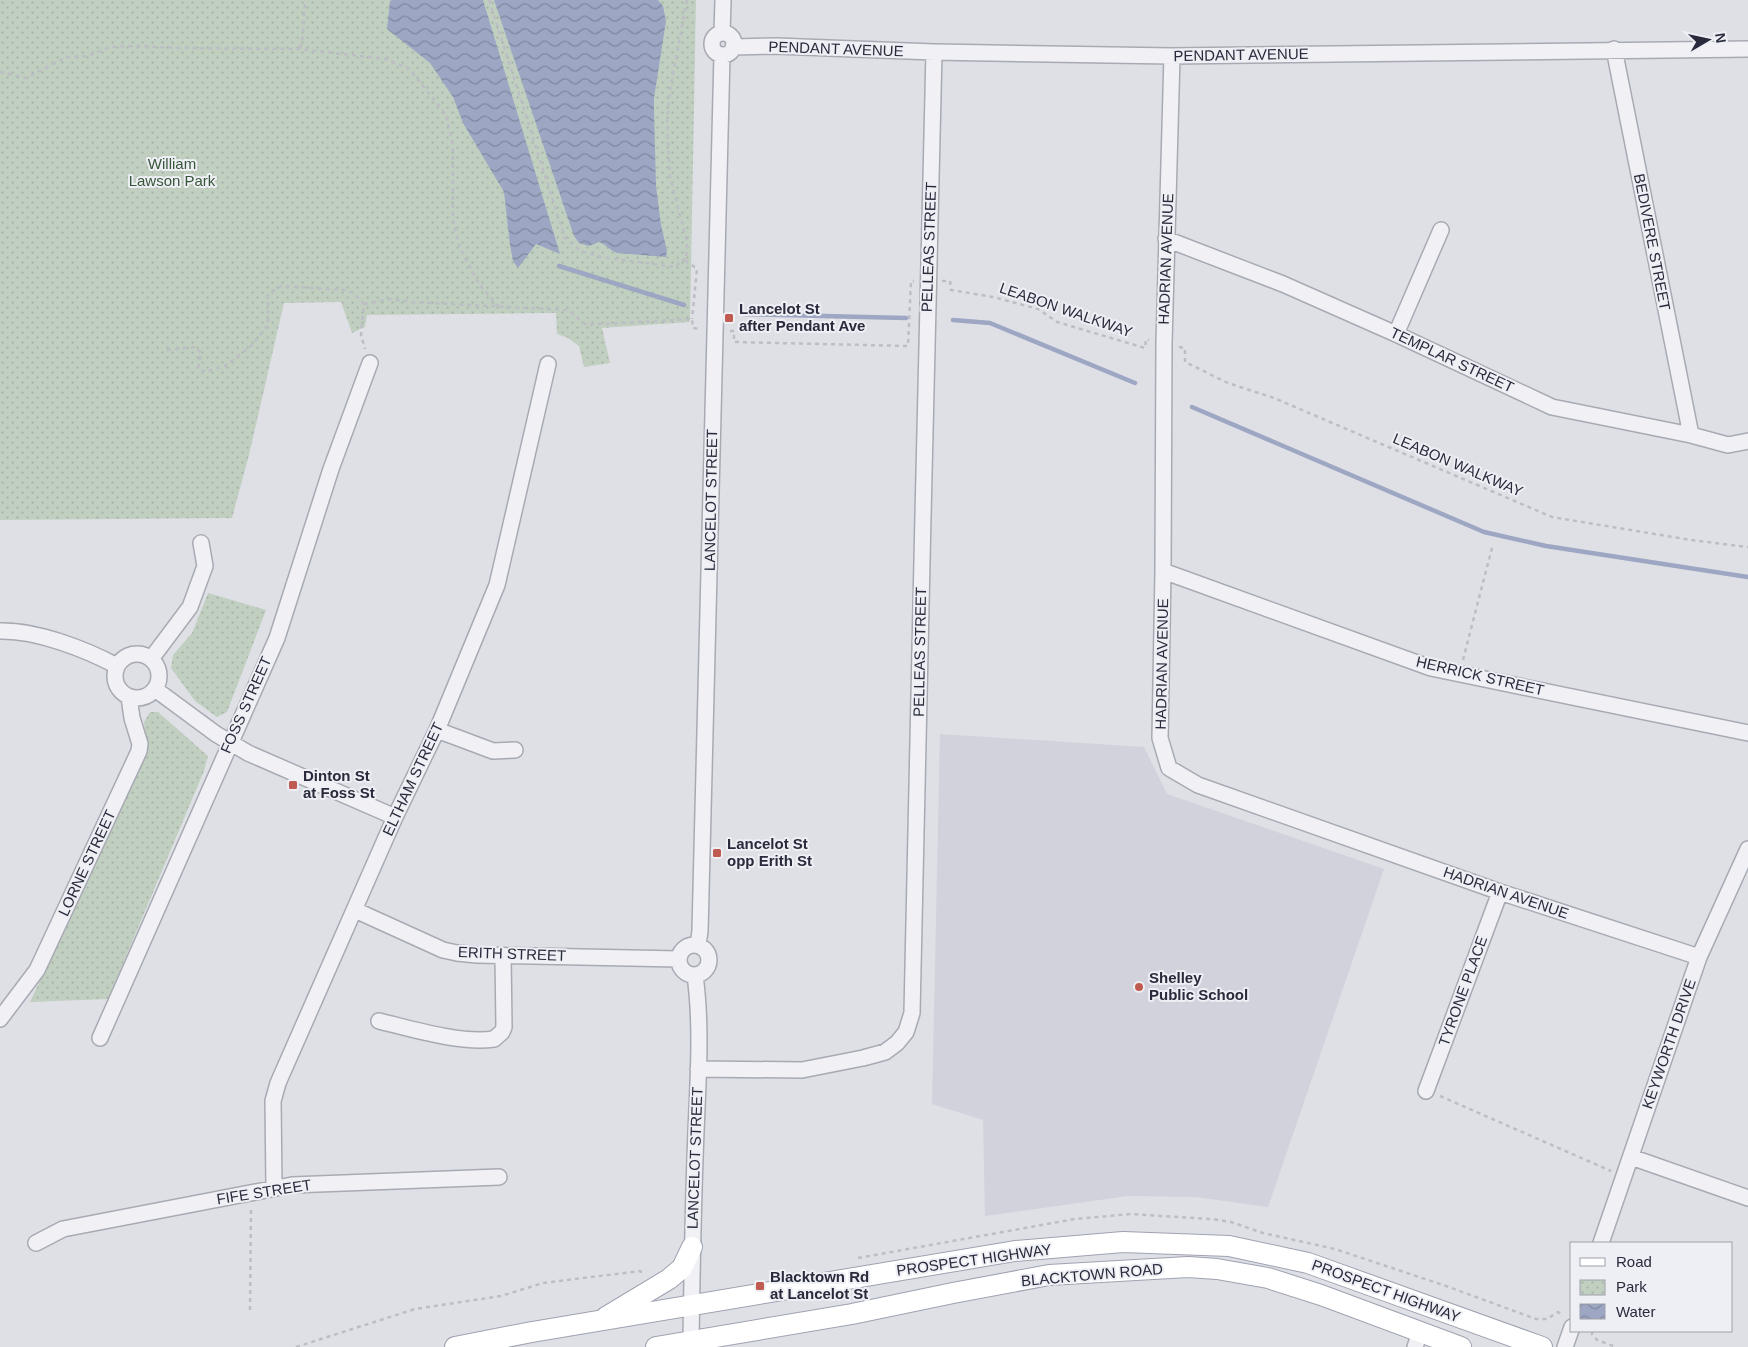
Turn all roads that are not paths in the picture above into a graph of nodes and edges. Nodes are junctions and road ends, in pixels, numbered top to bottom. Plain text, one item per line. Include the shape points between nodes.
1 (723, 0) edge
2 (1748, 48) edge
3 (1614, 49) junction
4 (728, 51) junction
5 (934, 52) junction
6 (1172, 56) junction
7 (1441, 230) dead end
8 (1166, 239) junction
9 (1396, 334) junction
10 (370, 363) road end
11 (548, 364) dead end
12 (1691, 435) junction
13 (1748, 441) edge
14 (202, 542) dead end
15 (1163, 571) junction
16 (0, 630) edge
17 (150, 659) junction
18 (117, 666) junction
19 (155, 689) junction
20 (129, 697) junction
21 (437, 730) junction
22 (1748, 733) edge
23 (229, 743) junction
24 (515, 750) dead end
25 (395, 817) junction
26 (1748, 849) edge
27 (1500, 892) junction
28 (354, 910) junction
29 (698, 945) junction
30 (502, 956) junction
31 (1699, 957) junction
32 (679, 958) junction
33 (695, 976) junction
34 (0, 1019) edge
35 (379, 1021) dead end
36 (100, 1038) dead end
37 (698, 1069) junction
38 (1426, 1091) road end
39 (1631, 1157) junction
40 (499, 1177) dead end
41 (274, 1188) junction
42 (1748, 1198) edge
43 (1601, 1242) edge
44 (36, 1243) dead end
45 (692, 1247) junction
46 (692, 1306) junction
47 (598, 1322) junction
48 (1570, 1332) edge
49 (1418, 1339) edge
50 (692, 1341) junction
51 (455, 1347) edge
52 (656, 1347) edge
53 (1461, 1347) edge
54 (1542, 1347) edge
55 (1565, 1347) edge

1 - 4 street, LANCELOT STREET via 722,33 712,42 714,49
2 - 3 street, PENDANT AVENUE
3 - 6 street, PENDANT AVENUE
3 - 12 street, BEDIVERE STREET
4 - 5 street, PENDANT AVENUE via 776,46
4 - 29 street, LANCELOT STREET
5 - 6 street, PENDANT AVENUE
5 - 37 street, PELLEAS STREET via 910,1023 897,1043 885,1052 863,1058 802,1070
6 - 8 street, HADRIAN AVENUE
7 - 9 street
8 - 9 street, TEMPLAR STREET via 1283,284
8 - 15 street, HADRIAN AVENUE
9 - 12 street, TEMPLAR STREET via 1552,407
10 - 23 street, FOSS STREET via 331,469 277,638
11 - 21 street, ELTHAM STREET via 497,586
12 - 13 street, TEMPLAR STREET via 1728,445
14 - 17 street via 205,566 190,607
15 - 22 street, HERRICK STREET via 1431,668
15 - 27 street, HADRIAN AVENUE via 1160,738 1169,768 1198,785
16 - 18 street via 46,638
17 - 18 street via 132,654
17 - 19 street via 158,670
18 - 20 street via 115,681
19 - 20 street via 144,698
19 - 23 street
20 - 34 street, LORNE STREET via 139,751 37,970
21 - 24 street via 493,751
21 - 25 street, ELTHAM STREET
23 - 25 street
23 - 36 street, FOSS STREET
25 - 28 street, ELTHAM STREET
26 - 31 street, KEYWORTH DRIVE
27 - 31 street, HADRIAN AVENUE
27 - 38 street, TYRONE PLACE
28 - 30 street, ERITH STREET via 443,950
28 - 41 street, ELTHAM STREET via 275,1092
29 - 32 street via 683,949
29 - 33 street via 707,952 709,964
30 - 32 street, ERITH STREET
30 - 35 street via 504,1027 494,1039 434,1035
31 - 39 street, KEYWORTH DRIVE
32 - 33 street via 681,968
33 - 37 street, LANCELOT STREET
37 - 45 street, LANCELOT STREET
39 - 42 street
39 - 43 street, KEYWORTH DRIVE
40 - 41 street, FIFE STREET
41 - 44 street, FIFE STREET via 63,1229
45 - 46 street, LANCELOT STREET
45 - 47 main road via 682,1268 669,1279
46 - 47 main road, PROSPECT HIGHWAY
46 - 50 street, LANCELOT STREET
46 - 54 main road, PROSPECT HIGHWAY via 1015,1251 1123,1242 1229,1246 1308,1263
47 - 51 main road, PROSPECT HIGHWAY
48 - 55 street
49 - 50 main road, BLACKTOWN ROAD via 1321,1295 1268,1278 1218,1268 1188,1267 1049,1275 852,1314
49 - 53 main road, BLACKTOWN ROAD
50 - 52 main road, BLACKTOWN ROAD

